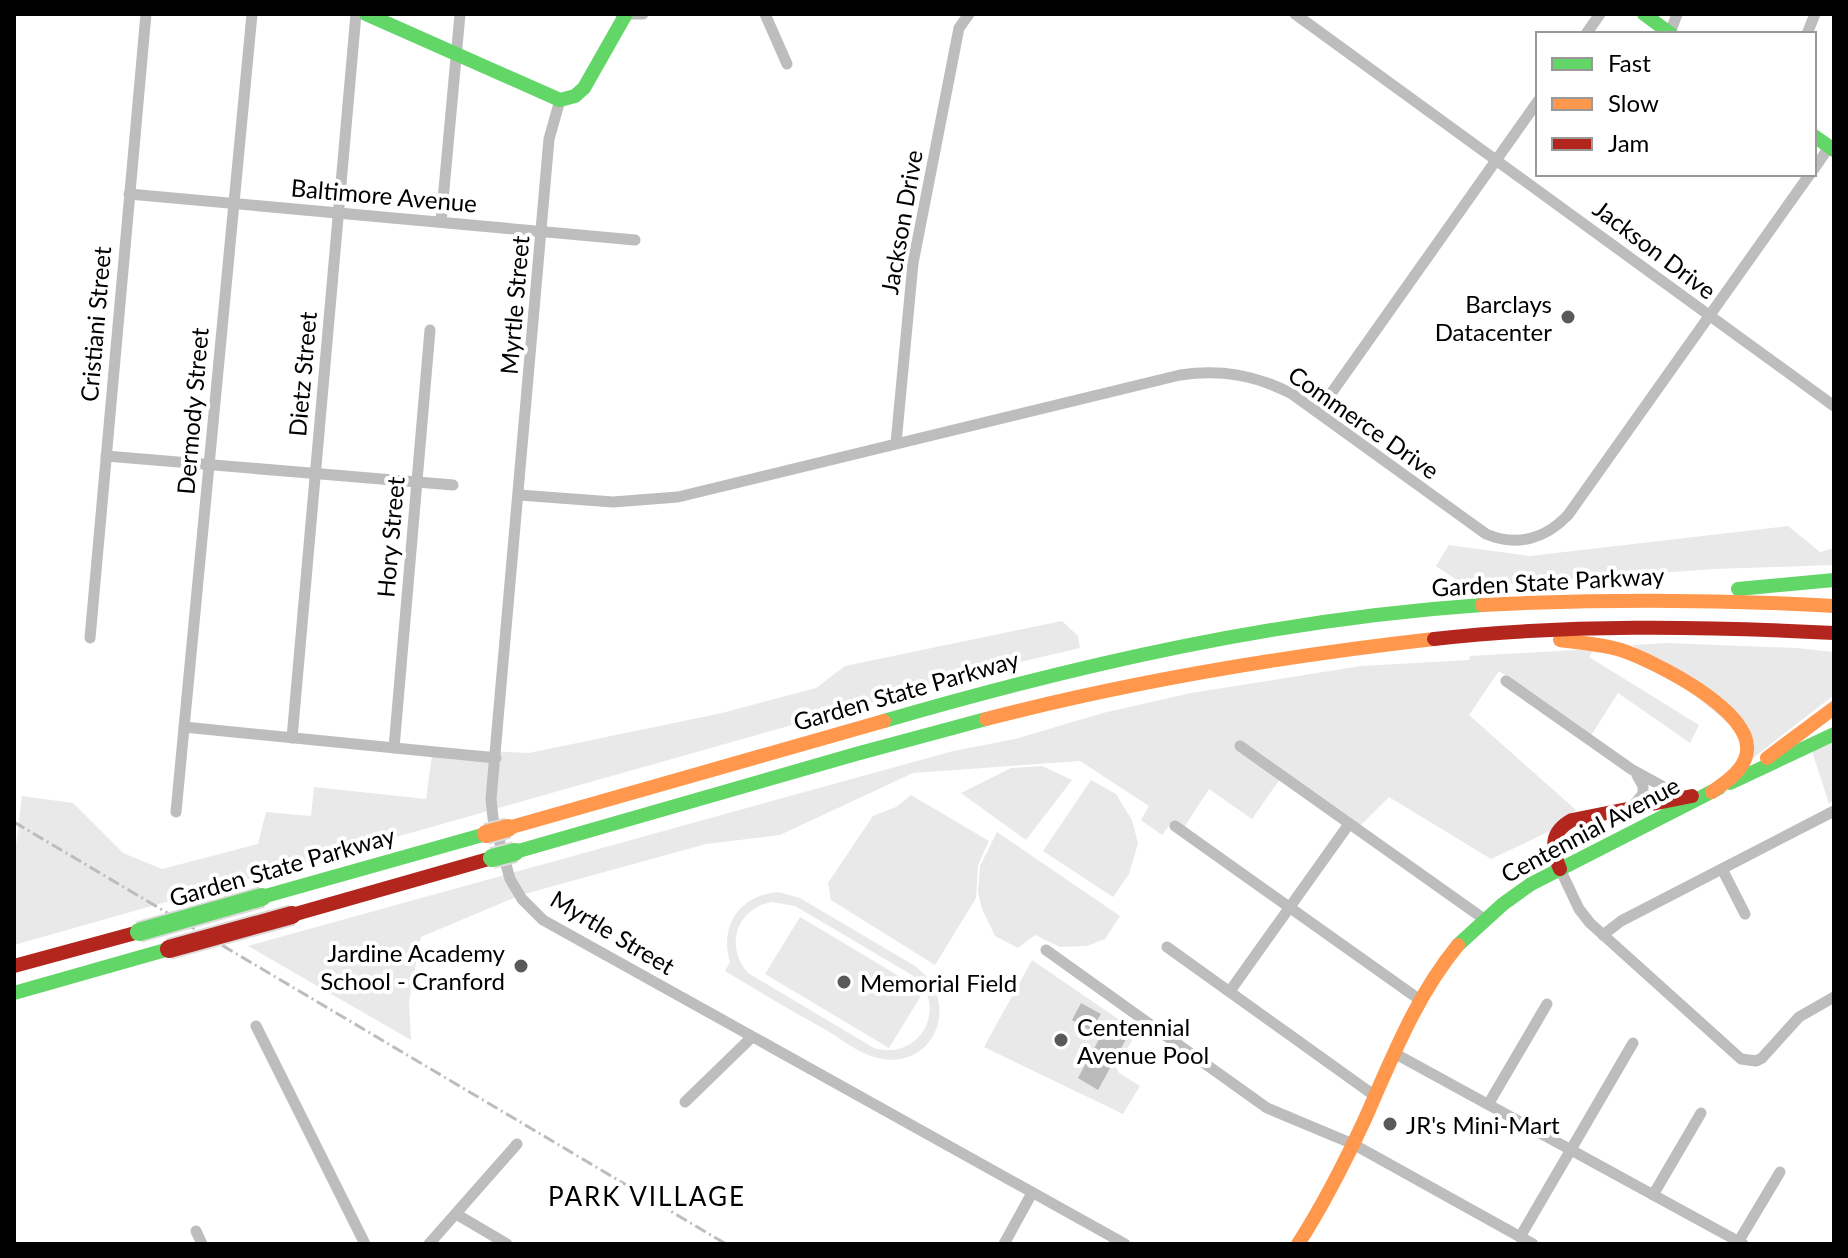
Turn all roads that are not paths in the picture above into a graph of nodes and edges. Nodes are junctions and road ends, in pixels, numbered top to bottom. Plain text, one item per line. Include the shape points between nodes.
1 (146, 14) edge
2 (252, 14) edge
3 (356, 14) edge
4 (366, 14) edge
5 (460, 14) edge
6 (629, 14) edge
7 (765, 14) edge
8 (969, 14) edge
9 (1295, 14) edge
10 (1600, 14) edge
11 (1644, 14) edge
12 (1587, 32) edge
13 (1669, 32) edge
14 (456, 56) junction
15 (787, 64) dead end
16 (560, 100) junction
17 (1536, 104) edge
18 (1826, 145) edge
19 (1497, 160) junction
20 (1816, 165) edge
21 (1809, 176) edge
22 (129, 194) junction
23 (234, 204) junction
24 (338, 213) junction
25 (441, 222) junction
26 (542, 231) junction
27 (635, 240) dead end
28 (1709, 317) junction
29 (430, 330) dead end
30 (1834, 406) edge
31 (1318, 412) junction
32 (896, 443) junction
33 (106, 456) junction
34 (209, 465) junction
35 (315, 474) junction
36 (417, 482) junction
37 (453, 485) dead end
38 (519, 495) junction
39 (1834, 582) edge
40 (1565, 600) junction
41 (1834, 606) edge
42 (1834, 633) edge
43 (90, 638) dead end
44 (1444, 638) junction
45 (1506, 681) dead end
46 (1834, 708) edge
47 (184, 727) junction
48 (1834, 734) edge
49 (292, 738) junction
50 (1240, 746) dead end
51 (394, 748) junction
52 (496, 758) junction
53 (1631, 769) junction
54 (1712, 792) junction
55 (1684, 798) junction
56 (1631, 808) junction
57 (1834, 811) edge
58 (176, 812) dead end
59 (1349, 824) junction
60 (1175, 826) dead end
61 (1560, 869) junction
62 (1722, 869) junction
63 (1289, 908) junction
64 (1745, 914) dead end
65 (1484, 919) junction
66 (1603, 935) junction
67 (1167, 947) dead end
68 (1046, 950) dead end
69 (22, 964) edge
70 (21, 990) edge
71 (1230, 991) junction
72 (1834, 997) edge
73 (1420, 1000) junction
74 (1547, 1004) dead end
75 (256, 1026) dead end
76 (752, 1037) junction
77 (1633, 1043) dead end
78 (1394, 1053) junction
79 (1375, 1096) junction
80 (685, 1102) dead end
81 (1489, 1103) junction
82 (1701, 1113) dead end
83 (517, 1144) dead end
84 (1353, 1144) junction
85 (1572, 1149) junction
86 (1780, 1172) dead end
87 (1032, 1193) junction
88 (1653, 1195) junction
89 (456, 1214) junction
90 (196, 1231) dead end
91 (1520, 1237) junction
92 (1740, 1243) edge
93 (202, 1244) edge
94 (365, 1244) edge
95 (429, 1244) edge
96 (507, 1244) edge
97 (1004, 1244) edge
98 (1125, 1244) edge
99 (1298, 1244) edge
100 (1533, 1244) edge

1 - 22 street, Cristiani Street
2 - 23 street, Dermody Street
3 - 24 street, Dietz Street
4 - 14 main road
5 - 14 street
6 - 16 main road via 584,88
7 - 15 street
8 - 32 street, Jackson Drive via 959,28 913,263
9 - 19 street, Jackson Drive
10 - 12 street
11 - 13 main road
14 - 16 main road
14 - 25 street
16 - 26 street, Myrtle Street via 549,133
17 - 19 street
18 - 20 street
19 - 28 street, Jackson Drive
19 - 31 street
21 - 28 street, Commerce Drive
22 - 23 street, Baltimore Avenue
22 - 33 street, Cristiani Street
23 - 24 street, Baltimore Avenue
23 - 34 street, Dermody Street
24 - 25 street, Baltimore Avenue
24 - 35 street, Dietz Street
25 - 26 street, Baltimore Avenue
26 - 27 street, Baltimore Avenue
26 - 38 street, Myrtle Street
28 - 30 street, Jackson Drive
28 - 31 street, Commerce Drive via 1568,515 1534,538 1506,540 1486,534
29 - 36 street, Hory Street
31 - 32 street, Commerce Drive via 1262,380 1196,372
32 - 38 street, Commerce Drive via 663,499 613,502
33 - 34 street
33 - 43 street, Cristiani Street
34 - 35 street
34 - 47 street, Dermody Street
35 - 36 street
35 - 49 street, Dietz Street
36 - 37 street
36 - 51 street, Hory Street
38 - 52 street, Myrtle Street
39 - 40 main road
40 - 41 main road, Garden State Parkway via 1710,599
40 - 69 main road, Garden State Parkway, bridge via 1380,614 1134,656 947,702
42 - 44 main road, Garden State Parkway via 1636,628
44 - 54 main road via 1596,645 1629,652 1667,671 1729,714 1746,734 1742,766
44 - 70 main road, Garden State Parkway, bridge via 1253,662 1065,700
45 - 53 street
46 - 54 main road, Centennial Avenue
47 - 49 street
47 - 58 street, Dermody Street
48 - 54 main road
49 - 51 street
50 - 59 street
51 - 52 street
52 - 76 street, Myrtle Street via 493,818 519,895 543,920
53 - 55 street
53 - 56 street via 1644,791
54 - 55 main road
54 - 61 main road, Centennial Avenue
55 - 56 main road
56 - 61 main road via 1561,825 1552,848
57 - 62 street
59 - 63 street
59 - 65 street
60 - 63 street
61 - 65 main road, Centennial Avenue
61 - 66 street via 1582,914
62 - 64 street
62 - 66 street
63 - 71 street
63 - 73 street
65 - 73 main road, Centennial Avenue via 1449,955
66 - 72 street via 1735,1055 1749,1061 1762,1058 1799,1017
67 - 71 street
68 - 84 street via 1261,1104
71 - 79 street
73 - 78 main road, Centennial Avenue
74 - 81 street
75 - 94 street
76 - 80 street
76 - 87 street, Myrtle Street
77 - 85 street
78 - 79 main road, Centennial Avenue
78 - 81 street
79 - 84 main road, Centennial Avenue
81 - 85 street
82 - 88 street
83 - 89 street
84 - 91 street
84 - 99 main road, Centennial Avenue
85 - 88 street
85 - 91 street
86 - 92 street
87 - 97 street
87 - 98 street, Myrtle Street
88 - 92 street
89 - 95 street
89 - 96 street
90 - 93 street
91 - 100 street

